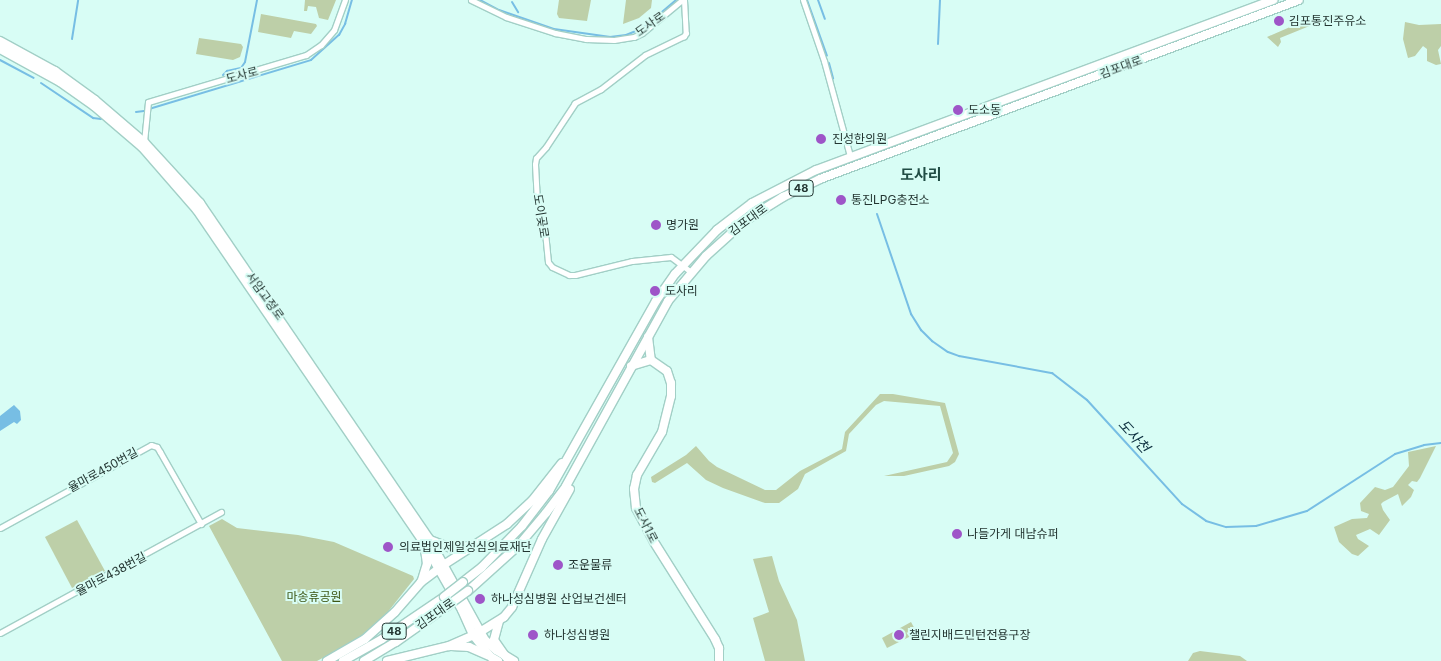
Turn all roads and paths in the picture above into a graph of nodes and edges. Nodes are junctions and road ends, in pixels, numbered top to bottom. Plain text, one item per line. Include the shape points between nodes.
1 (345, 0) edge
2 (471, 0) edge
3 (683, 0) edge
4 (803, 0) edge
5 (1273, 0) edge
6 (1299, 0) edge
7 (0, 41) edge
8 (0, 48) edge
9 (144, 142) junction
10 (850, 156) junction
11 (682, 265) junction
12 (691, 272) junction
13 (648, 336) junction
14 (651, 360) junction
15 (631, 366) junction
16 (574, 448) junction
17 (585, 451) junction
18 (221, 512) dead end
19 (201, 524) junction
20 (0, 528) edge
21 (426, 541) junction
22 (476, 544) junction
23 (442, 566) junction
24 (421, 582) junction
25 (500, 620) junction
26 (0, 633) edge
27 (477, 634) junction
28 (449, 646) junction
29 (506, 657) junction
30 (496, 660) edge
31 (327, 661) edge
32 (343, 661) edge
33 (364, 661) edge
34 (387, 661) edge
35 (514, 661) edge
36 (719, 661) edge

1 - 9 street, 도사로 via 334,30 321,45 306,55 148,102
2 - 3 street, 도사로 via 555,33 614,40 634,37
3 - 11 street, 도이곶로 via 684,36 645,55 575,103 535,160 537,200 544,222 548,262 552,267 575,275 671,256
4 - 10 street via 824,61
5 - 10 main road, 김포대로 / 48
6 - 12 main road, 김포대로 / 48 via 820,179 746,220
7 - 9 main road, 서암고정로 via 71,82
8 - 21 main road, 서암고정로 via 60,82 94,106 142,147 168,175 210,227
9 - 21 main road, 서암고정로 via 185,184 217,226
10 - 11 main road, 김포대로 / 48 via 793,180 752,203 717,230
11 - 12 street, 도이곶로
11 - 16 main road, 김포대로 / 48 via 656,301
12 - 13 main road, 김포대로 / 48 via 668,301
13 - 14 main road
13 - 15 main road, 김포대로 / 48
14 - 15 main road
14 - 36 main road, 도사1로 via 667,371 671,396 662,432 637,475 635,504 654,542 715,639
15 - 17 main road, 김포대로 / 48
16 - 22 main road via 532,501 507,524
16 - 32 main road, 김포대로 / 48, bridge via 549,491 522,526 482,567 382,639
17 - 25 main road via 518,597
17 - 33 main road, 김포대로 / 48, bridge via 566,486 519,545 468,592
18 - 19 street, 율마로438번길
19 - 20 street, 율마로450번길 via 157,447 152,445
19 - 26 street, 율마로438번길
21 - 22 main road via 452,549
21 - 23 main road, 서암고정로
21 - 24 main road via 427,564
22 - 23 main road
23 - 24 main road
23 - 27 main road, 서암고정로
24 - 31 main road via 404,604 365,639
25 - 27 main road
25 - 29 main road via 494,640
27 - 28 main road
27 - 29 main road
27 - 30 main road
28 - 30 main road via 469,647
28 - 34 main road
29 - 35 main road

